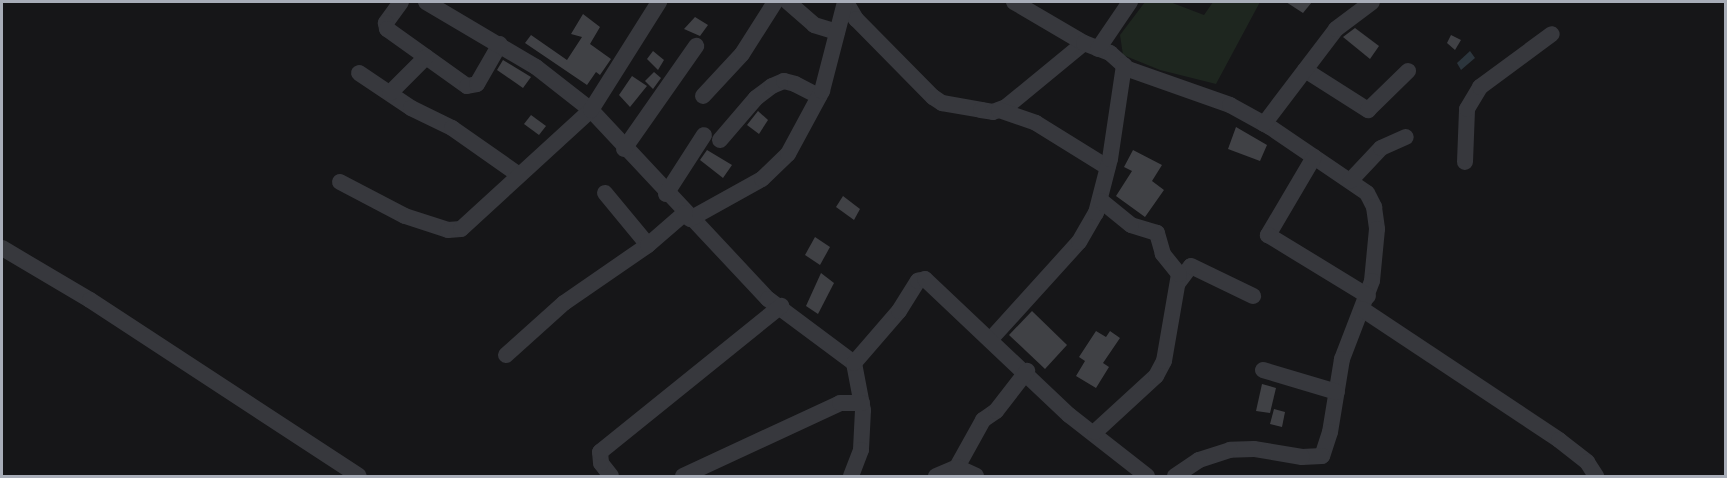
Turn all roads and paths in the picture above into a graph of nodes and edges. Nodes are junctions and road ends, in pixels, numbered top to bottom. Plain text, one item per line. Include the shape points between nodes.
1 (401, 2) edge
2 (426, 2) edge
3 (659, 2) edge
4 (775, 2) edge
5 (788, 2) edge
6 (846, 2) edge
7 (1014, 2) edge
8 (1130, 2) edge
9 (1372, 2) edge
10 (837, 32) junction
11 (1552, 34) dead end
12 (500, 44) junction
13 (696, 46) dead end
14 (1091, 46) junction
15 (426, 57) junction
16 (1124, 65) junction
17 (1305, 70) junction
18 (1408, 70) dead end
19 (359, 73) dead end
20 (390, 93) junction
21 (703, 96) dead end
22 (819, 96) junction
23 (999, 110) junction
24 (591, 111) junction
25 (1264, 124) junction
26 (704, 135) dead end
27 (1407, 137) dead end
28 (720, 140) dead end
29 (624, 149) junction
30 (1314, 157) junction
31 (1465, 162) dead end
32 (1107, 167) junction
33 (519, 175) junction
34 (1350, 181) junction
35 (340, 182) dead end
36 (605, 193) dead end
37 (666, 194) junction
38 (1101, 201) junction
39 (687, 216) junction
40 (648, 245) junction
41 (2, 248) edge
42 (1178, 283) junction
43 (1253, 296) dead end
44 (1365, 302) junction
45 (781, 306) junction
46 (990, 340) junction
47 (506, 355) dead end
48 (854, 363) junction
49 (1263, 370) dead end
50 (1027, 371) junction
51 (1337, 392) junction
52 (862, 403) junction
53 (1095, 432) junction
54 (957, 467) junction
55 (855, 476) edge
56 (359, 477) edge
57 (612, 477) edge
58 (683, 477) edge
59 (936, 477) edge
60 (976, 477) edge
61 (1147, 477) edge
62 (1175, 477) edge
63 (1596, 477) edge

1 - 15 street via 386,23 387,29
2 - 12 street
3 - 24 street
4 - 21 street via 742,54
5 - 10 street via 814,25
6 - 10 street
6 - 23 street via 855,19 937,100
7 - 14 street
8 - 14 street
9 - 17 street via 1336,29
10 - 22 street
11 - 31 street via 1480,87 1467,109
12 - 15 street via 473,87
12 - 24 street
13 - 29 street
14 - 16 street via 1110,53
14 - 23 street
15 - 20 street
16 - 25 street via 1230,105
16 - 32 street
17 - 18 street via 1368,110
17 - 25 street
19 - 20 street
20 - 33 street via 452,128
22 - 28 street via 784,81 772,86 756,98
22 - 39 street via 788,154 776,166
23 - 32 street via 1036,123
24 - 29 street
24 - 33 street
25 - 30 street
26 - 37 street
27 - 34 street via 1381,148
29 - 37 street
30 - 34 street
30 - 44 street via 1268,236
32 - 38 street
33 - 35 street via 464,226 453,231 394,212
34 - 44 street via 1367,193 1377,219 1376,258
36 - 40 street
37 - 39 street
38 - 42 street via 1131,225 1157,233 1163,254 1179,274
38 - 46 street via 1079,242
39 - 40 street
39 - 45 street via 768,299
40 - 47 street via 564,303
41 - 56 street via 99,306
42 - 43 street via 1191,266
42 - 53 street via 1164,362 1156,376
44 - 51 street via 1342,359
44 - 63 street via 1559,440 1587,462
45 - 48 street
45 - 57 street via 600,452 601,464
46 - 48 street via 922,278
46 - 50 street
48 - 52 street
49 - 51 street
50 - 53 street via 1069,415
50 - 54 street via 996,411 983,420
51 - 62 street via 1322,456 1230,450 1199,460
52 - 55 street via 861,450
52 - 58 street via 840,403
53 - 61 street
54 - 59 street
54 - 60 street

